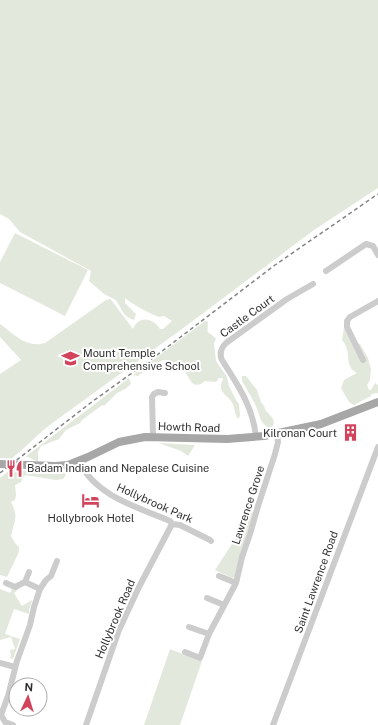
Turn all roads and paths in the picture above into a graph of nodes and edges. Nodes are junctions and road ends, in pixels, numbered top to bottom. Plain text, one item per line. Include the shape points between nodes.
1 (378, 255) edge
2 (326, 271) dead end
3 (313, 284) dead end
4 (378, 301) edge
5 (363, 360) dead end
6 (165, 393) dead end
7 (378, 402) edge
8 (277, 434) junction
9 (153, 436) junction
10 (256, 437) junction
11 (378, 446) edge
12 (79, 461) junction
13 (0, 464) edge
14 (172, 524) junction
15 (211, 542) dead end
16 (57, 561) dead end
17 (29, 572) dead end
18 (218, 576) dead end
19 (25, 582) junction
20 (6, 583) dead end
21 (236, 583) junction
22 (40, 589) junction
23 (207, 598) dead end
24 (224, 605) junction
25 (189, 627) dead end
26 (209, 634) junction
27 (185, 652) dead end
28 (0, 663) edge
29 (15, 667) junction
30 (1, 715) edge
31 (13, 725) edge
32 (86, 725) edge
33 (273, 725) edge

1 - 2 street via 373,246 366,244
3 - 10 street, Castle Court via 287,299 226,343 220,352 222,360 245,396
4 - 5 street via 347,321 347,327
6 - 9 street via 158,392 152,397
7 - 8 main road, Howth Road via 321,424
8 - 10 main road, Howth Road
8 - 21 street, Lawrence Grove via 275,454
9 - 10 main road, Howth Road via 220,439
9 - 12 main road, Howth Road via 119,442
11 - 33 street, Saint Lawrence Road
12 - 13 main road, Howth Road via 62,466
12 - 14 street, Hollybrook Park via 89,478 110,494
14 - 15 street, Hollybrook Park via 180,525
14 - 32 street, Hollybrook Road via 122,623
16 - 22 street via 51,576
17 - 19 street
18 - 21 street
19 - 20 street via 16,587
19 - 22 street
21 - 24 street, Lawrence Grove
22 - 29 street
23 - 24 street
24 - 26 street, Lawrence Grove
25 - 26 street
26 - 27 street, Lawrence Grove via 200,658
28 - 29 street
29 - 30 street
30 - 31 street via 5,722

